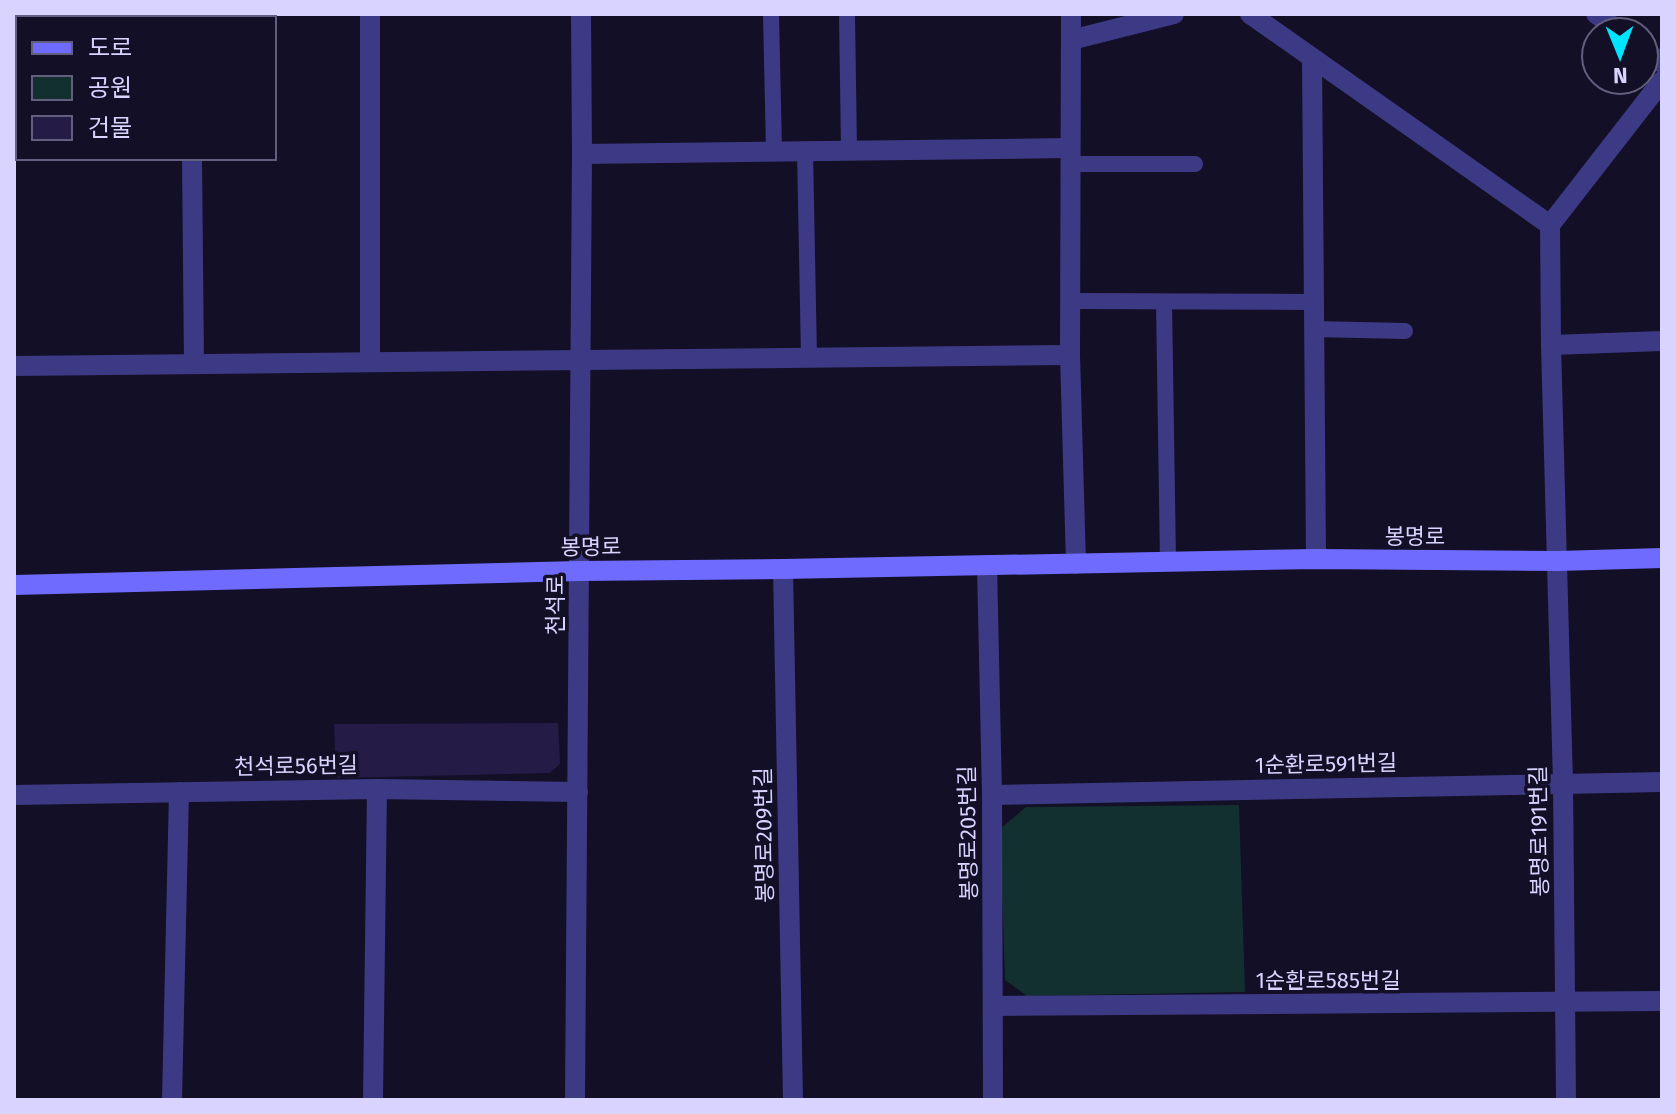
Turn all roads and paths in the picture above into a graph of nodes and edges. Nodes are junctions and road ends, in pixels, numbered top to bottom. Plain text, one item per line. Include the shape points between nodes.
1 (370, 14) edge
2 (581, 14) edge
3 (771, 14) edge
4 (847, 14) edge
5 (1071, 14) edge
6 (1174, 14) edge
7 (1250, 14) edge
8 (1071, 40) junction
9 (1312, 59) junction
10 (1662, 81) edge
11 (849, 150) junction
12 (774, 151) junction
13 (805, 151) junction
14 (582, 154) junction
15 (1070, 156) junction
16 (192, 160) edge
17 (1195, 164) dead end
18 (1550, 225) junction
19 (1070, 301) junction
20 (1164, 302) junction
21 (1314, 302) junction
22 (1314, 329) junction
23 (1405, 331) dead end
24 (1662, 341) edge
25 (1551, 345) junction
26 (1070, 355) junction
27 (809, 357) junction
28 (580, 360) junction
29 (370, 362) junction
30 (194, 364) junction
31 (14, 366) edge
32 (1662, 558) edge
33 (1316, 559) junction
34 (1558, 561) junction
35 (1168, 562) junction
36 (1076, 564) junction
37 (987, 565) junction
38 (783, 569) junction
39 (579, 571) junction
40 (14, 585) edge
41 (1662, 782) edge
42 (1563, 783) junction
43 (377, 789) junction
44 (179, 792) junction
45 (578, 792) junction
46 (14, 795) edge
47 (992, 795) junction
48 (1662, 1001) edge
49 (1565, 1002) junction
50 (994, 1006) junction
51 (172, 1100) edge
52 (373, 1100) edge
53 (575, 1100) edge
54 (793, 1100) edge
55 (993, 1100) edge
56 (1566, 1100) edge

1 - 29 street
2 - 14 street, 천석로
3 - 12 lane
4 - 11 lane
5 - 8 street
6 - 8 street
7 - 9 street
8 - 15 street
9 - 18 street
9 - 21 street
10 - 18 street
11 - 13 street
11 - 15 street
12 - 13 street
12 - 14 street
13 - 27 lane
14 - 28 street, 천석로
15 - 17 lane
15 - 19 street
16 - 30 street
18 - 25 street, 봉명로191번길
19 - 20 lane
19 - 26 street
20 - 21 lane
20 - 35 lane
21 - 22 street
22 - 23 lane
22 - 33 street
24 - 25 street
25 - 34 street, 봉명로191번길
26 - 27 street
26 - 36 street
27 - 28 street
28 - 29 street
28 - 39 street, 천석로
29 - 30 street
30 - 31 street
32 - 34 street, 봉명로
33 - 34 street, 봉명로
33 - 35 street, 봉명로
34 - 42 street, 봉명로191번길
35 - 36 street, 봉명로
36 - 37 street, 봉명로
37 - 38 street, 봉명로
37 - 47 street, 봉명로205번길
38 - 39 street, 봉명로
38 - 54 street, 봉명로209번길
39 - 40 street, 봉명로
39 - 45 street, 천석로
41 - 42 street, 1순환로591번길
42 - 47 street, 1순환로591번길
42 - 49 street, 봉명로191번길
43 - 44 street, 천석로56번길
43 - 45 street, 천석로56번길
43 - 52 street
44 - 46 street, 천석로56번길
44 - 51 street
45 - 53 street, 천석로
47 - 50 street, 봉명로205번길
48 - 49 street, 1순환로585번길
49 - 50 street, 1순환로585번길
49 - 56 street, 봉명로191번길
50 - 55 street, 봉명로205번길

